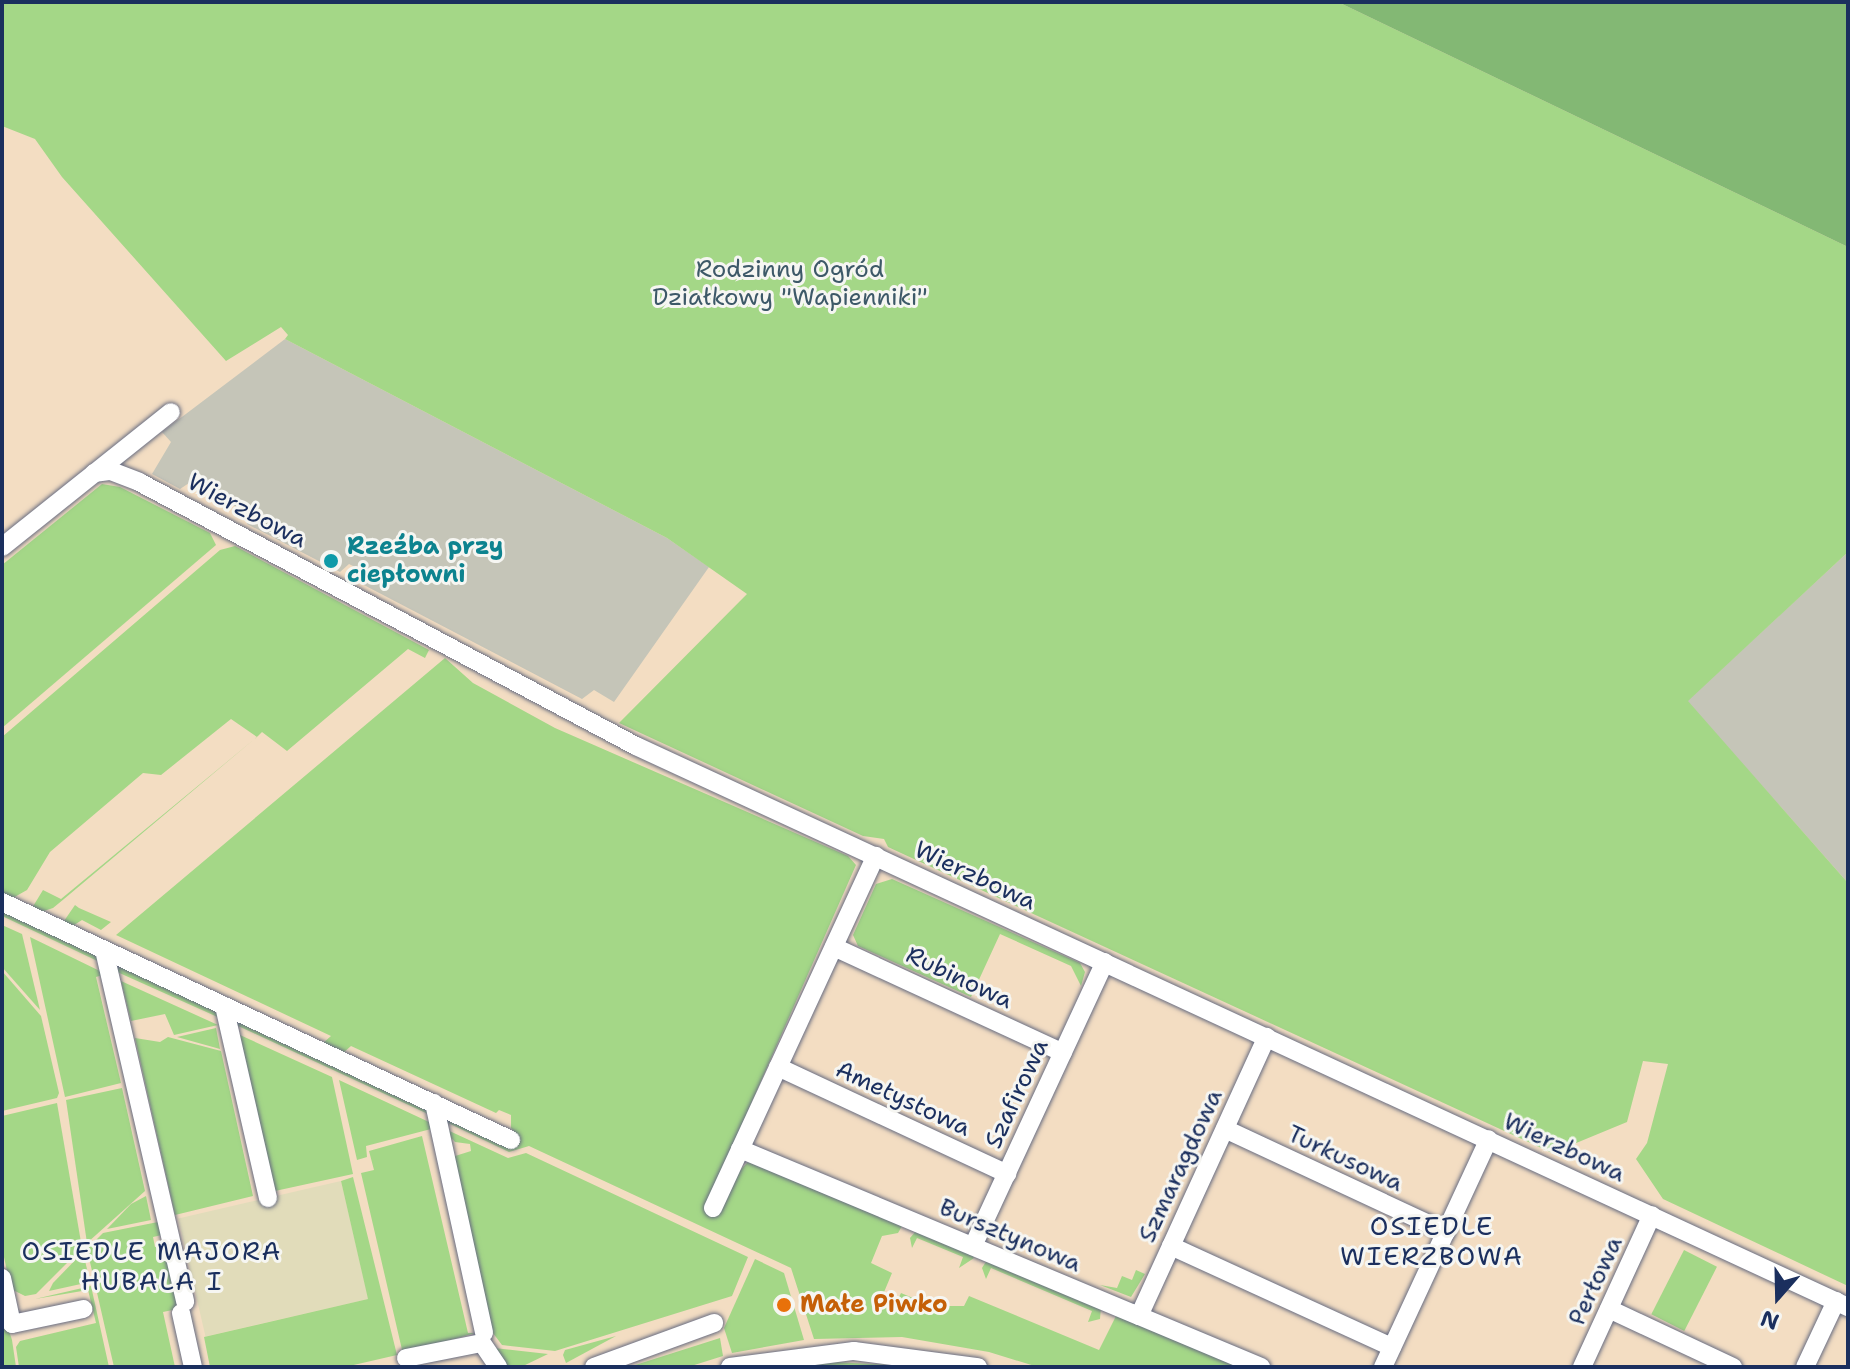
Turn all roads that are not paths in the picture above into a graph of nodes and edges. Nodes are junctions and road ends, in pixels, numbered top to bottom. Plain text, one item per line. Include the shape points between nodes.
1 (171, 412) dead end
2 (94, 473) junction
3 (2, 547) edge
4 (876, 856) junction
5 (2, 902) edge
6 (834, 947) junction
7 (104, 950) junction
8 (1105, 962) junction
9 (224, 1006) junction
10 (1267, 1037) junction
11 (1063, 1053) junction
12 (778, 1067) junction
13 (434, 1103) junction
14 (1225, 1129) junction
15 (1489, 1139) junction
16 (511, 1140) dead end
17 (740, 1149) junction
18 (1007, 1174) junction
19 (268, 1198) dead end
20 (713, 1208) dead end
21 (1652, 1215) junction
22 (1446, 1232) junction
23 (973, 1246) junction
24 (1171, 1246) junction
25 (2, 1278) edge
26 (1842, 1304) edge
27 (83, 1309) dead end
28 (1609, 1309) junction
29 (1139, 1316) junction
30 (714, 1323) dead end
31 (484, 1333) dead end
32 (1392, 1347) junction
33 (406, 1358) dead end
34 (937, 1362) edge
35 (193, 1367) edge
36 (498, 1367) edge
37 (594, 1367) edge
38 (730, 1367) edge
39 (978, 1367) edge
40 (1261, 1367) edge
41 (1383, 1367) edge
42 (1582, 1367) edge
43 (1733, 1367) edge
44 (1805, 1367) edge

1 - 2 street
2 - 3 street
2 - 4 street, Wierzbowa via 111,471 139,482 636,746
4 - 6 street
4 - 8 street, Wierzbowa
5 - 7 street
6 - 11 street, Rubinowa
6 - 12 street
7 - 9 street
7 - 35 street
8 - 10 street, Wierzbowa
8 - 11 street, Szafirowa
9 - 13 street
9 - 19 street
10 - 14 street, Szmaragdowa
10 - 15 street, Wierzbowa
11 - 18 street, Szafirowa
12 - 17 street
12 - 18 street, Ametystowa
13 - 16 street
13 - 31 street
14 - 22 street, Turkusowa
14 - 24 street, Szmaragdowa
15 - 21 street, Wierzbowa
15 - 22 street
17 - 20 street
17 - 23 street, Bursztynowa
18 - 23 street, Szafirowa
21 - 26 street, Wierzbowa
21 - 28 street, Perłowa
22 - 32 street
23 - 29 street, Bursztynowa
24 - 29 street, Szmaragdowa
24 - 32 street
25 - 27 street via 12,1324
26 - 44 street
28 - 42 street, Perłowa
28 - 43 street
29 - 40 street, Bursztynowa
30 - 37 street
32 - 41 street
33 - 36 street via 482,1343
34 - 38 street via 812,1353
34 - 39 street

